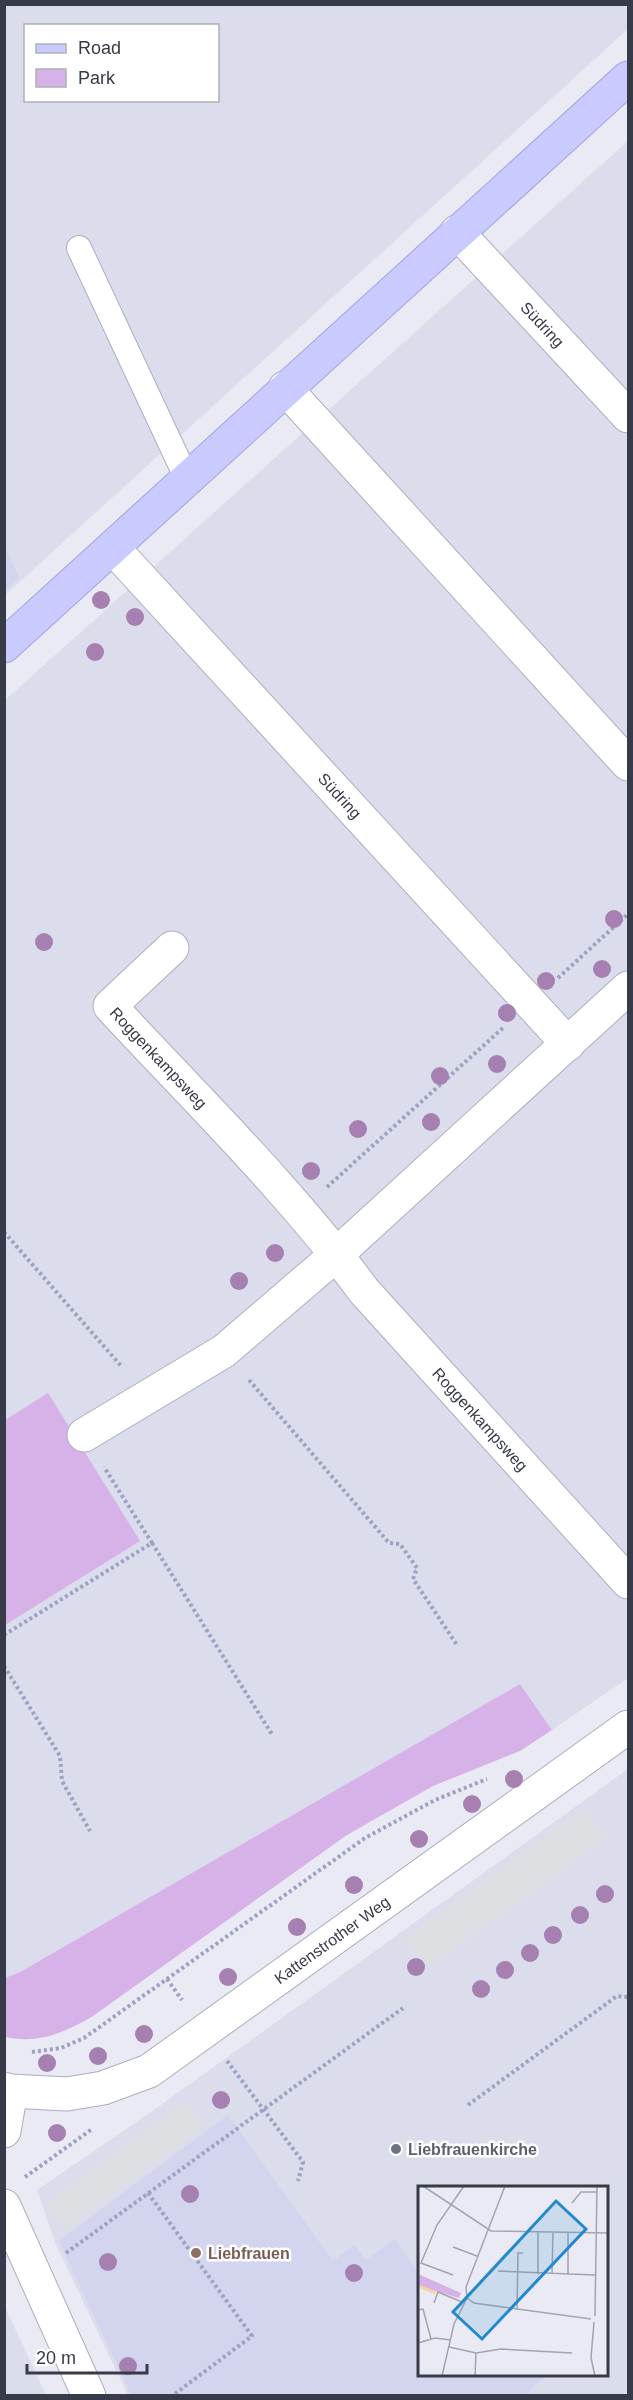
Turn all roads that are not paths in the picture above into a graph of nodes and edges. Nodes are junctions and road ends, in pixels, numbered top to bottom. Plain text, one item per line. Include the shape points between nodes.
1 (628, 78) edge
2 (457, 232) junction
3 (80, 248) dead end
4 (285, 387) junction
5 (628, 416) edge
6 (187, 479) junction
7 (113, 548) junction
8 (4, 646) edge
9 (628, 764) edge
10 (172, 948) dead end
11 (628, 988) edge
12 (568, 1044) junction
13 (337, 1254) junction
14 (84, 1435) road end
15 (628, 1582) edge
16 (628, 1727) edge
17 (8, 2090) edge
18 (4, 2131) edge
19 (4, 2206) edge
20 (89, 2396) edge

1 - 2 street
2 - 4 street
2 - 5 street, Südring
3 - 6 lane
4 - 6 street
4 - 9 street
6 - 7 street
7 - 8 street
7 - 12 street, Südring
10 - 13 street, Roggenkampsweg via 110,1006
11 - 12 street
12 - 13 street
13 - 14 street via 224,1351
13 - 15 street, Roggenkampsweg via 364,1291
16 - 17 street, Kattenstrother Weg via 196,2020 149,2071 103,2088 67,2094
17 - 18 street
19 - 20 street

